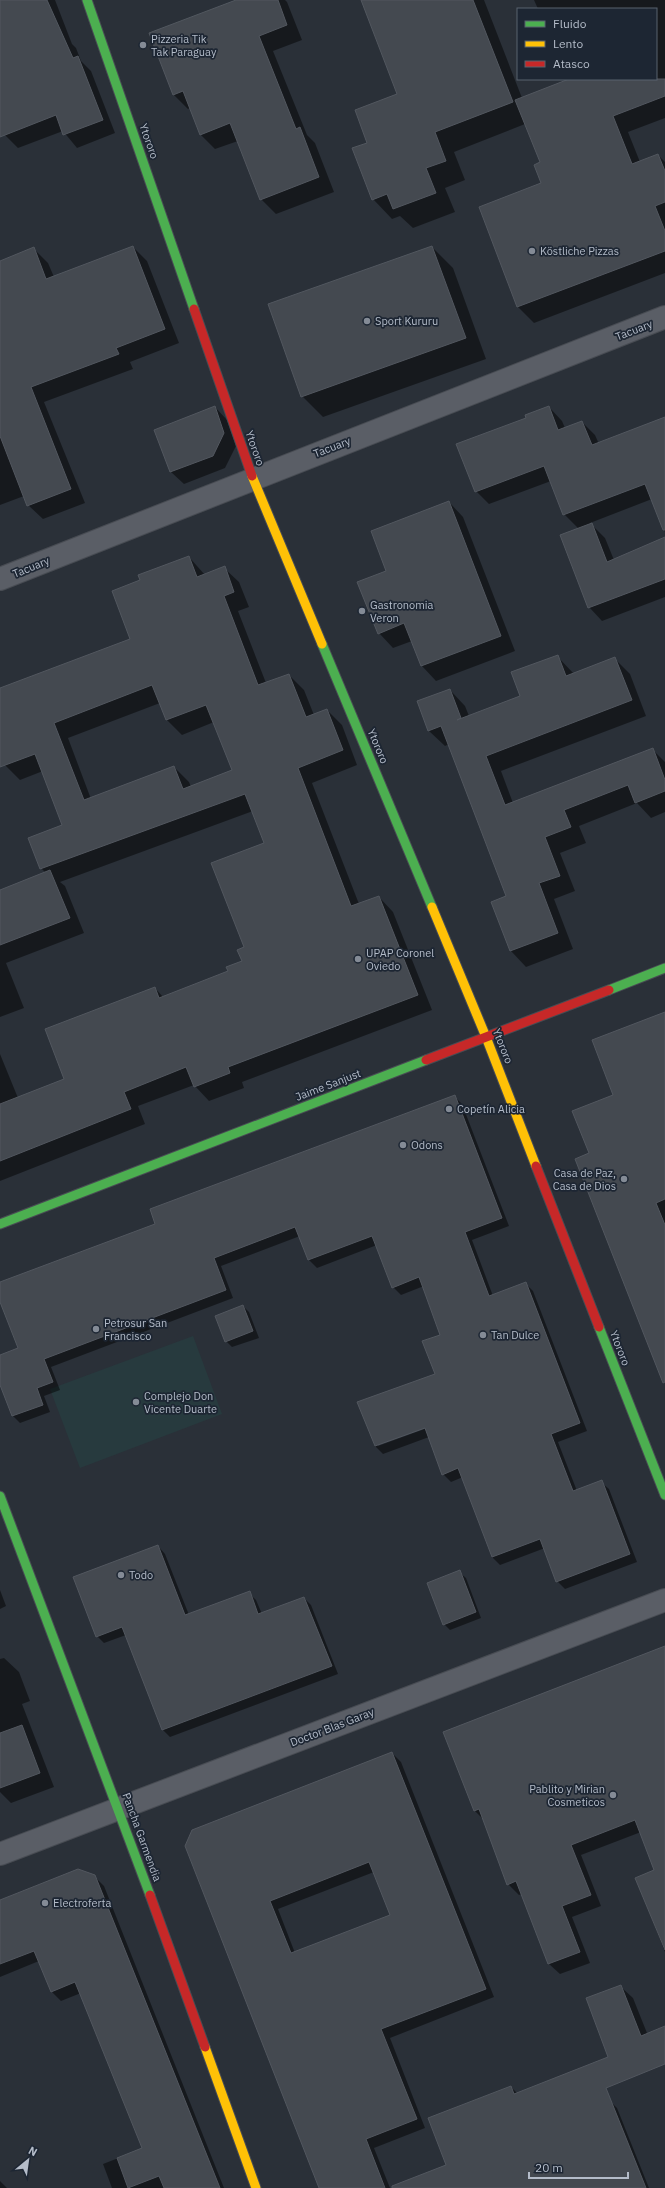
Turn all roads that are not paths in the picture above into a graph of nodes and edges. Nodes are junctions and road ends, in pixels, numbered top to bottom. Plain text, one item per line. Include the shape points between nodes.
1 (87, 0) edge
2 (665, 318) edge
3 (253, 478) junction
4 (0, 579) edge
5 (665, 968) edge
6 (486, 1036) junction
7 (0, 1224) edge
8 (665, 1495) edge
9 (0, 1496) edge
10 (665, 1600) edge
11 (118, 1808) junction
12 (0, 1854) edge
13 (256, 2188) edge

1 - 3 street, Ytororo
2 - 3 street, Tacuary
3 - 4 street, Tacuary
3 - 6 street, Ytororo
5 - 6 street, Jaime Sanjust
6 - 7 street, Jaime Sanjust
6 - 8 street, Ytororo
9 - 11 street, Pancha Garmendia
10 - 11 street, Doctor Blas Garay
11 - 12 street, Doctor Blas Garay
11 - 13 street, Pancha Garmendia

